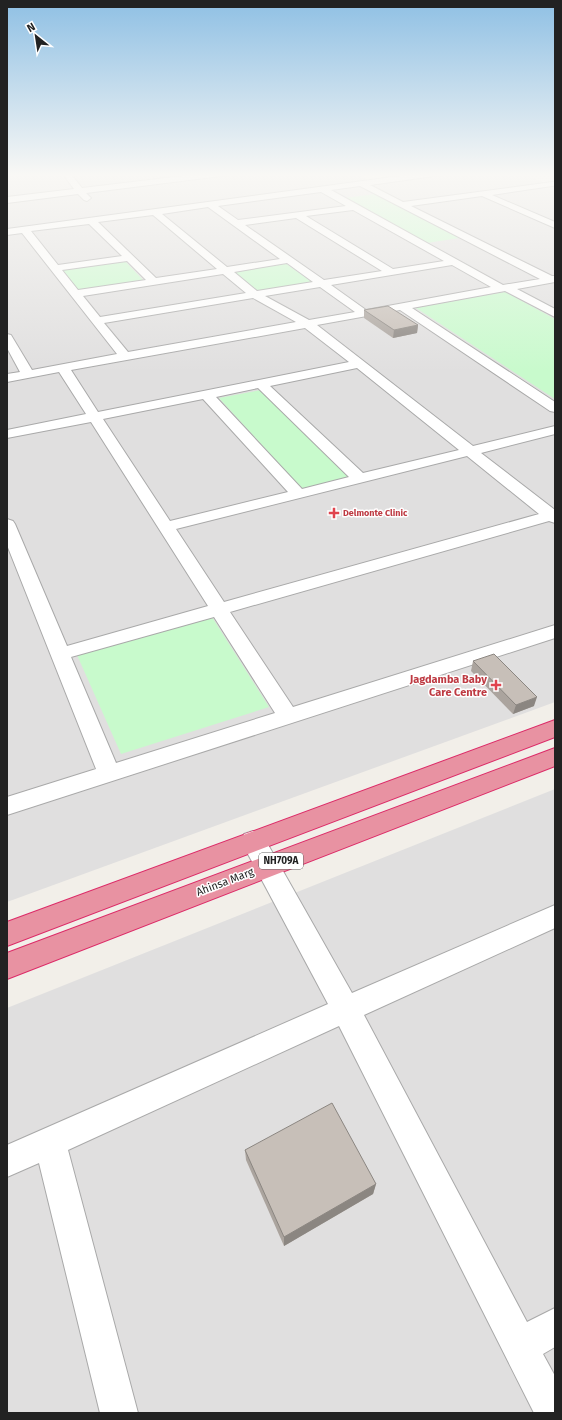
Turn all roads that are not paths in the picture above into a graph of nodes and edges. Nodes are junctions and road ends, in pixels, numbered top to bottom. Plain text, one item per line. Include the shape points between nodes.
1 (36, 239) edge
2 (110, 239) edge
3 (187, 239) edge
4 (260, 239) edge
5 (338, 239) edge
6 (413, 239) edge
7 (473, 239) edge
8 (129, 258) junction
9 (290, 260) junction
10 (453, 262) junction
11 (56, 268) junction
12 (225, 271) junction
13 (391, 272) junction
14 (553, 280) edge
15 (154, 282) junction
16 (322, 284) junction
17 (504, 288) junction
18 (76, 294) junction
19 (255, 295) junction
20 (403, 307) junction
21 (365, 314) junction
22 (555, 314) edge
23 (97, 321) junction
24 (308, 324) junction
25 (7, 338) edge
26 (125, 357) junction
27 (360, 364) junction
28 (63, 368) junction
29 (28, 374) junction
30 (7, 378) edge
31 (261, 384) junction
32 (207, 395) junction
33 (555, 408) edge
34 (95, 417) junction
35 (555, 430) edge
36 (7, 434) edge
37 (470, 451) junction
38 (360, 479) junction
39 (298, 494) junction
40 (553, 517) edge
41 (7, 524) edge
42 (166, 527) junction
43 (219, 610) junction
44 (555, 631) edge
45 (60, 654) junction
46 (288, 716) junction
47 (555, 728) edge
48 (555, 756) edge
49 (109, 774) junction
50 (7, 806) edge
51 (260, 854) junction
52 (555, 916) edge
53 (7, 934) edge
54 (7, 966) edge
55 (346, 1010) junction
56 (50, 1143) junction
57 (7, 1161) edge
58 (555, 1326) edge
59 (520, 1347) junction
60 (119, 1413) edge
61 (554, 1413) edge

1 - 11 street
2 - 8 street
3 - 12 street
4 - 9 street
5 - 13 street
6 - 10 street
7 - 14 street
8 - 11 street
8 - 15 street
9 - 12 street
9 - 16 street
10 - 13 street
10 - 17 street
11 - 18 street
12 - 15 street
12 - 19 street
13 - 16 street
14 - 17 street
15 - 18 street
16 - 19 street
16 - 21 street
17 - 20 street
17 - 22 street
18 - 23 street
19 - 23 street
19 - 24 street
20 - 21 street
20 - 33 street
21 - 24 street
23 - 26 street
24 - 26 street
24 - 27 street
25 - 29 street
26 - 28 street
27 - 31 street
27 - 37 street
28 - 29 street
28 - 34 street
29 - 30 street
31 - 32 street
31 - 38 street
32 - 34 street
32 - 39 street
34 - 36 street
34 - 42 street
35 - 37 street
37 - 38 street
37 - 40 street
38 - 39 street
39 - 42 street
40 - 43 street
41 - 45 street
42 - 43 street
43 - 45 street
43 - 46 street
44 - 46 street
45 - 49 street
46 - 49 street
47 - 51 highway, Ahinsa Marg / NH709A
48 - 51 highway, Ahinsa Marg / NH709A
49 - 50 street
51 - 53 highway, Ahinsa Marg / NH709A
51 - 54 highway, Ahinsa Marg / NH709A
51 - 55 street
52 - 55 street
55 - 56 street
55 - 59 street
56 - 57 street
56 - 60 street
58 - 59 street
59 - 61 street

